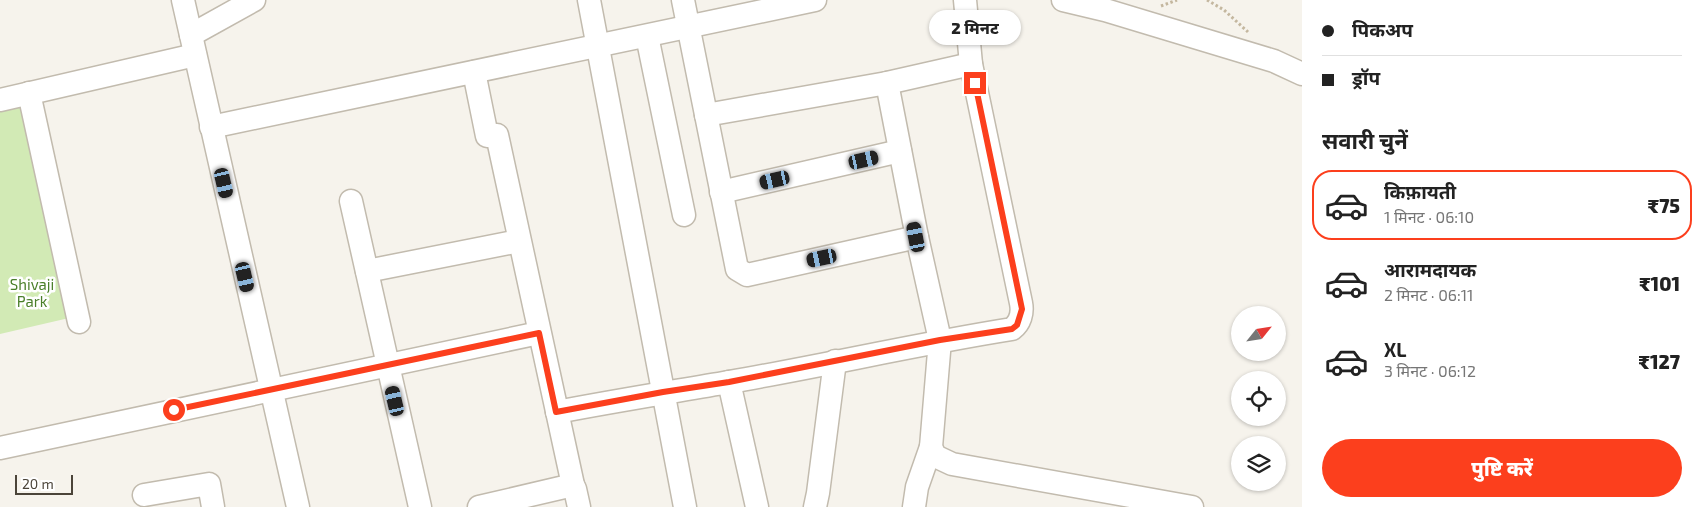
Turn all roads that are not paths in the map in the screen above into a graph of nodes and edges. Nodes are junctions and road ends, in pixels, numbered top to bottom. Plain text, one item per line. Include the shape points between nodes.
1 (183, 0) edge
2 (254, 0) edge
3 (589, 0) edge
4 (683, 0) edge
5 (815, 0) edge
6 (965, 0) edge
7 (1063, 0) edge
8 (688, 27) junction
9 (647, 36) junction
10 (193, 45) junction
11 (598, 46) junction
12 (971, 64) junction
13 (474, 72) junction
14 (1302, 74) edge
15 (887, 83) junction
16 (29, 93) junction
17 (0, 100) edge
18 (706, 115) junction
19 (211, 127) junction
20 (900, 151) junction
21 (721, 192) junction
22 (351, 201) dead end
23 (684, 215) dead end
24 (916, 237) junction
25 (519, 241) junction
26 (367, 271) junction
27 (79, 322) dead end
28 (539, 333) junction
29 (940, 340) junction
30 (834, 361) junction
31 (387, 365) junction
32 (729, 382) junction
33 (271, 390) junction
34 (663, 392) junction
35 (556, 412) junction
36 (931, 447) junction
37 (0, 448) edge
38 (573, 486) junction
39 (144, 495) dead end
40 (213, 507) edge
41 (298, 507) edge
42 (420, 507) edge
43 (479, 507) edge
44 (579, 507) edge
45 (685, 507) edge
46 (757, 507) edge
47 (815, 507) edge
48 (914, 507) edge
49 (1192, 507) edge

1 - 10 street
2 - 10 street
3 - 11 street
4 - 8 street
5 - 8 street
6 - 12 street
7 - 14 street via 1274,61
8 - 9 street
8 - 18 street
9 - 11 street
9 - 23 street
10 - 16 street
10 - 19 street
11 - 13 street
11 - 34 street
12 - 15 street
12 - 29 street via 1022,309 1017,325 1012,329
13 - 19 street
13 - 25 street via 486,136 496,135
15 - 18 street
15 - 20 street
16 - 17 street
16 - 27 street
18 - 21 street
19 - 33 street
20 - 21 street
20 - 24 street
21 - 24 street via 737,269 747,275
22 - 26 street
24 - 29 street
25 - 26 street
25 - 28 street
26 - 31 street
28 - 31 street
28 - 35 street
29 - 30 street
29 - 36 street
30 - 32 street
30 - 47 street
31 - 33 street
31 - 42 street
32 - 34 street
32 - 46 street
33 - 37 street
33 - 41 street
34 - 35 street
34 - 45 street
35 - 38 street
36 - 48 street via 917,487
36 - 49 street via 935,456 952,464
38 - 43 street
38 - 44 street
39 - 40 street via 209,484

